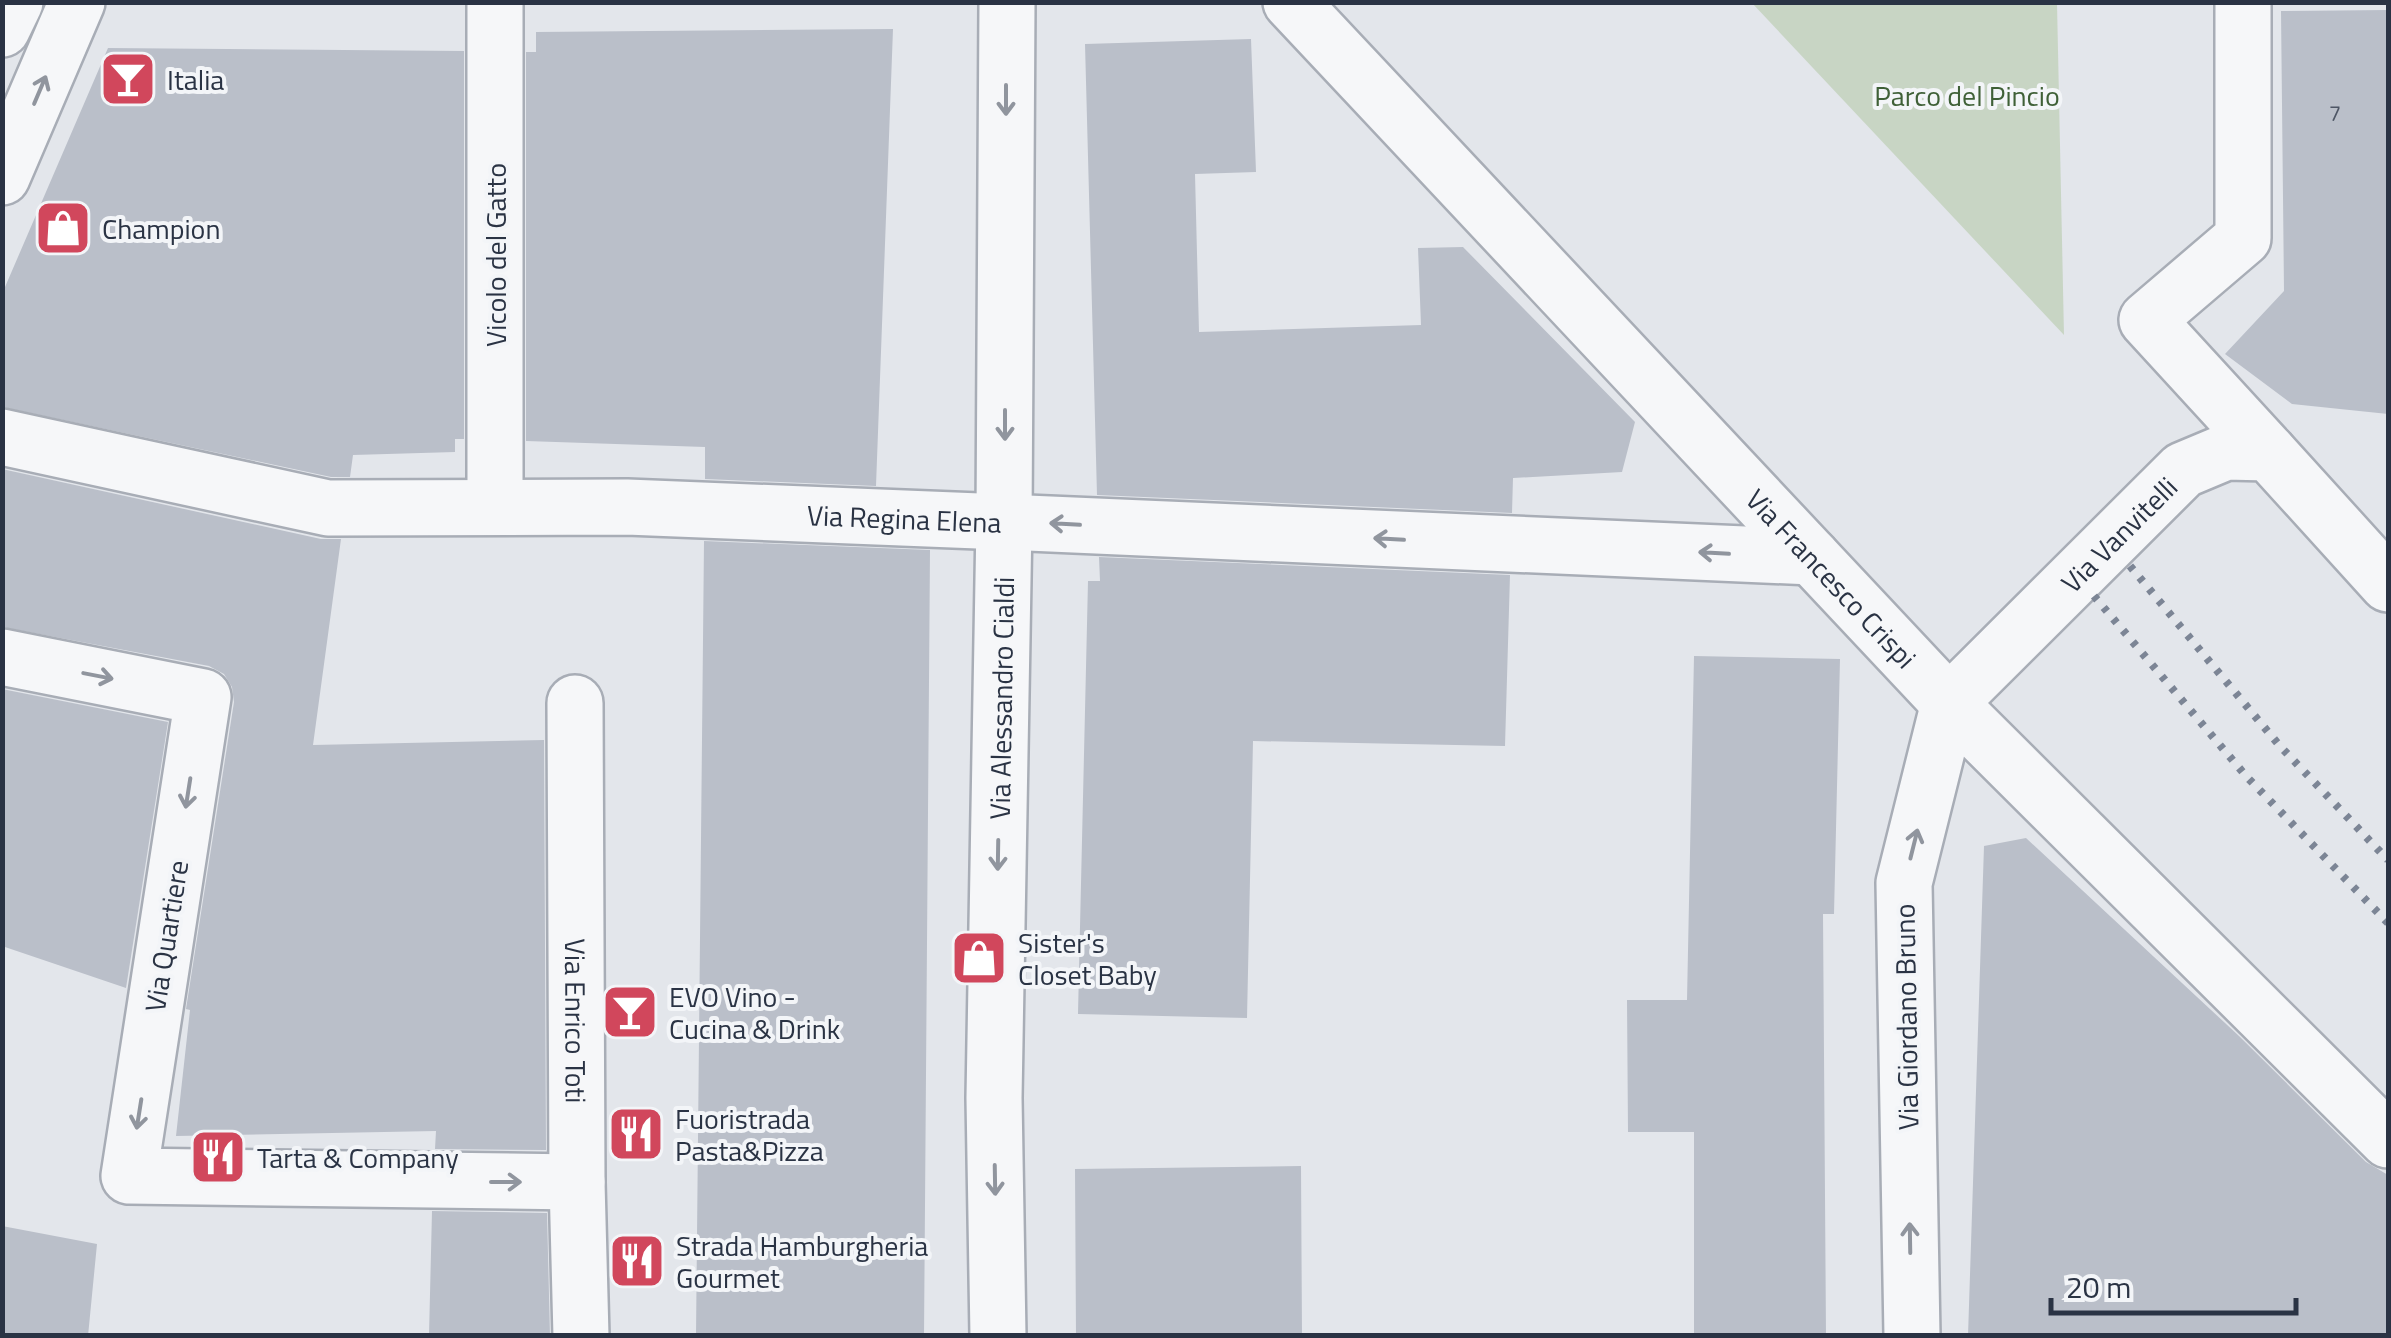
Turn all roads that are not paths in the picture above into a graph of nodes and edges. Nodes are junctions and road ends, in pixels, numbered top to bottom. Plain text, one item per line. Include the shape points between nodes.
1 (14, 2) edge
2 (76, 2) edge
3 (495, 2) edge
4 (1007, 2) edge
5 (1291, 2) edge
6 (2244, 2) edge
7 (2, 29) edge
8 (2, 176) edge
9 (2, 437) edge
10 (2269, 454) junction
11 (494, 507) junction
12 (1004, 522) junction
13 (1812, 557) junction
14 (2388, 584) edge
15 (2, 657) edge
16 (575, 703) dead end
17 (1949, 704) junction
18 (2388, 1140) edge
19 (577, 1182) junction
20 (581, 1336) edge
21 (998, 1336) edge
22 (1912, 1336) edge

1 - 7 street
8 -> 2 street
3 - 11 street, Vicolo del Gatto
4 -> 12 street, Via Alessandro Cialdi
5 - 13 street, Via Francesco Crispi
6 - 10 street via 2242,238 2147,320
9 - 11 street, Via Regina Elena via 328,508
10 - 14 street
10 - 17 street, Via Vanvitelli via 2226,452 2183,470
11 - 12 street, Via Regina Elena
13 -> 12 street, Via Regina Elena
12 -> 21 street, Via Alessandro Cialdi via 994,1098
13 - 17 street, Via Francesco Crispi
15 -> 19 street, Via Quartiere via 203,696 129,1176
16 - 19 street, Via Enrico Toti
17 - 18 street, Via Francesco Crispi
22 -> 17 street, Via Giordano Bruno via 1904,884
19 - 20 street, Via Enrico Toti

